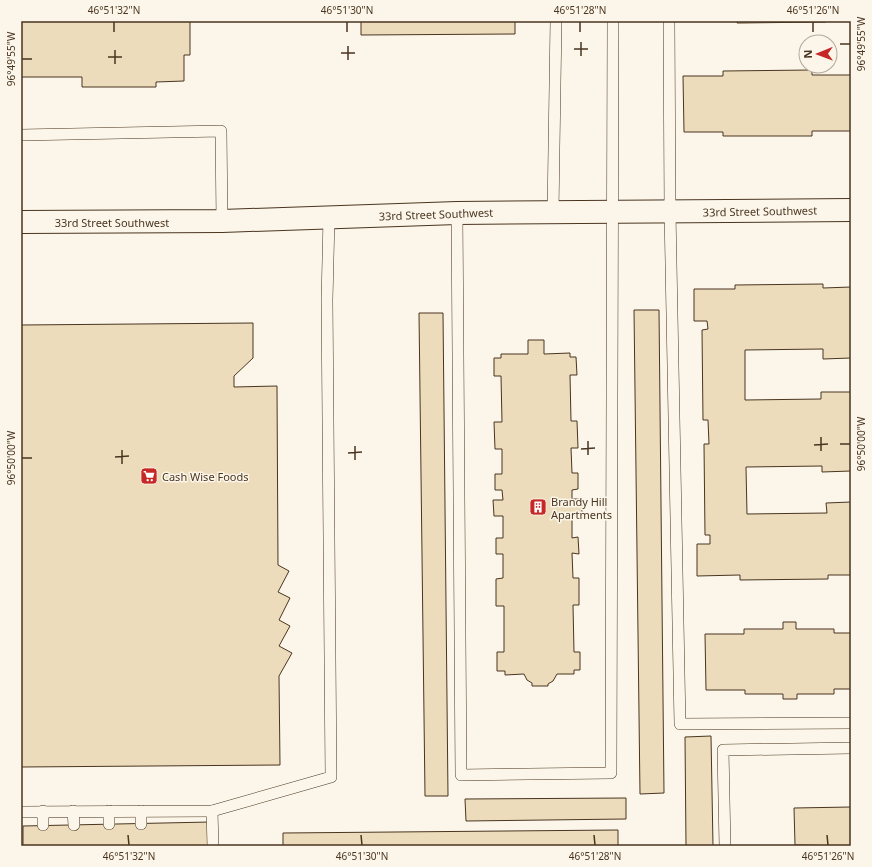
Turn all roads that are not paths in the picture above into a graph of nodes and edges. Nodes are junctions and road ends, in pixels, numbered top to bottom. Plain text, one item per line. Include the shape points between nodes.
1 (556, 21) edge
2 (613, 21) edge
3 (669, 21) edge
4 (21, 135) edge
5 (851, 210) edge
6 (553, 212) junction
7 (612, 212) junction
8 (670, 212) junction
9 (457, 213) junction
10 (329, 218) junction
11 (222, 221) junction
12 (21, 222) edge
13 (851, 723) edge
14 (851, 748) edge
15 (73, 811) junction
16 (109, 811) junction
17 (141, 811) junction
18 (212, 811) junction
19 (21, 812) edge
20 (43, 812) junction
21 (173, 812) junction
22 (173, 823) dead end
23 (109, 824) dead end
24 (141, 824) dead end
25 (44, 825) dead end
26 (74, 825) dead end
27 (213, 846) edge
28 (725, 846) edge

1 - 6 lane
2 - 7 lane
3 - 8 lane
4 - 11 lane via 220,131
5 - 8 street, 33rd Street Southwest
6 - 7 street, 33rd Street Southwest
6 - 9 street, 33rd Street Southwest
7 - 8 street, 33rd Street Southwest
7 - 9 lane via 611,773 461,775
8 - 13 lane via 680,724
9 - 10 street, 33rd Street Southwest
10 - 11 street, 33rd Street Southwest
10 - 18 lane via 327,308 331,777
11 - 12 street, 33rd Street Southwest
14 - 28 lane via 723,750
15 - 16 lane
15 - 20 lane
15 - 26 lane
16 - 17 lane
16 - 23 lane
17 - 21 lane
17 - 24 lane
18 - 21 lane
18 - 27 lane
19 - 20 lane
20 - 25 lane
21 - 22 lane

